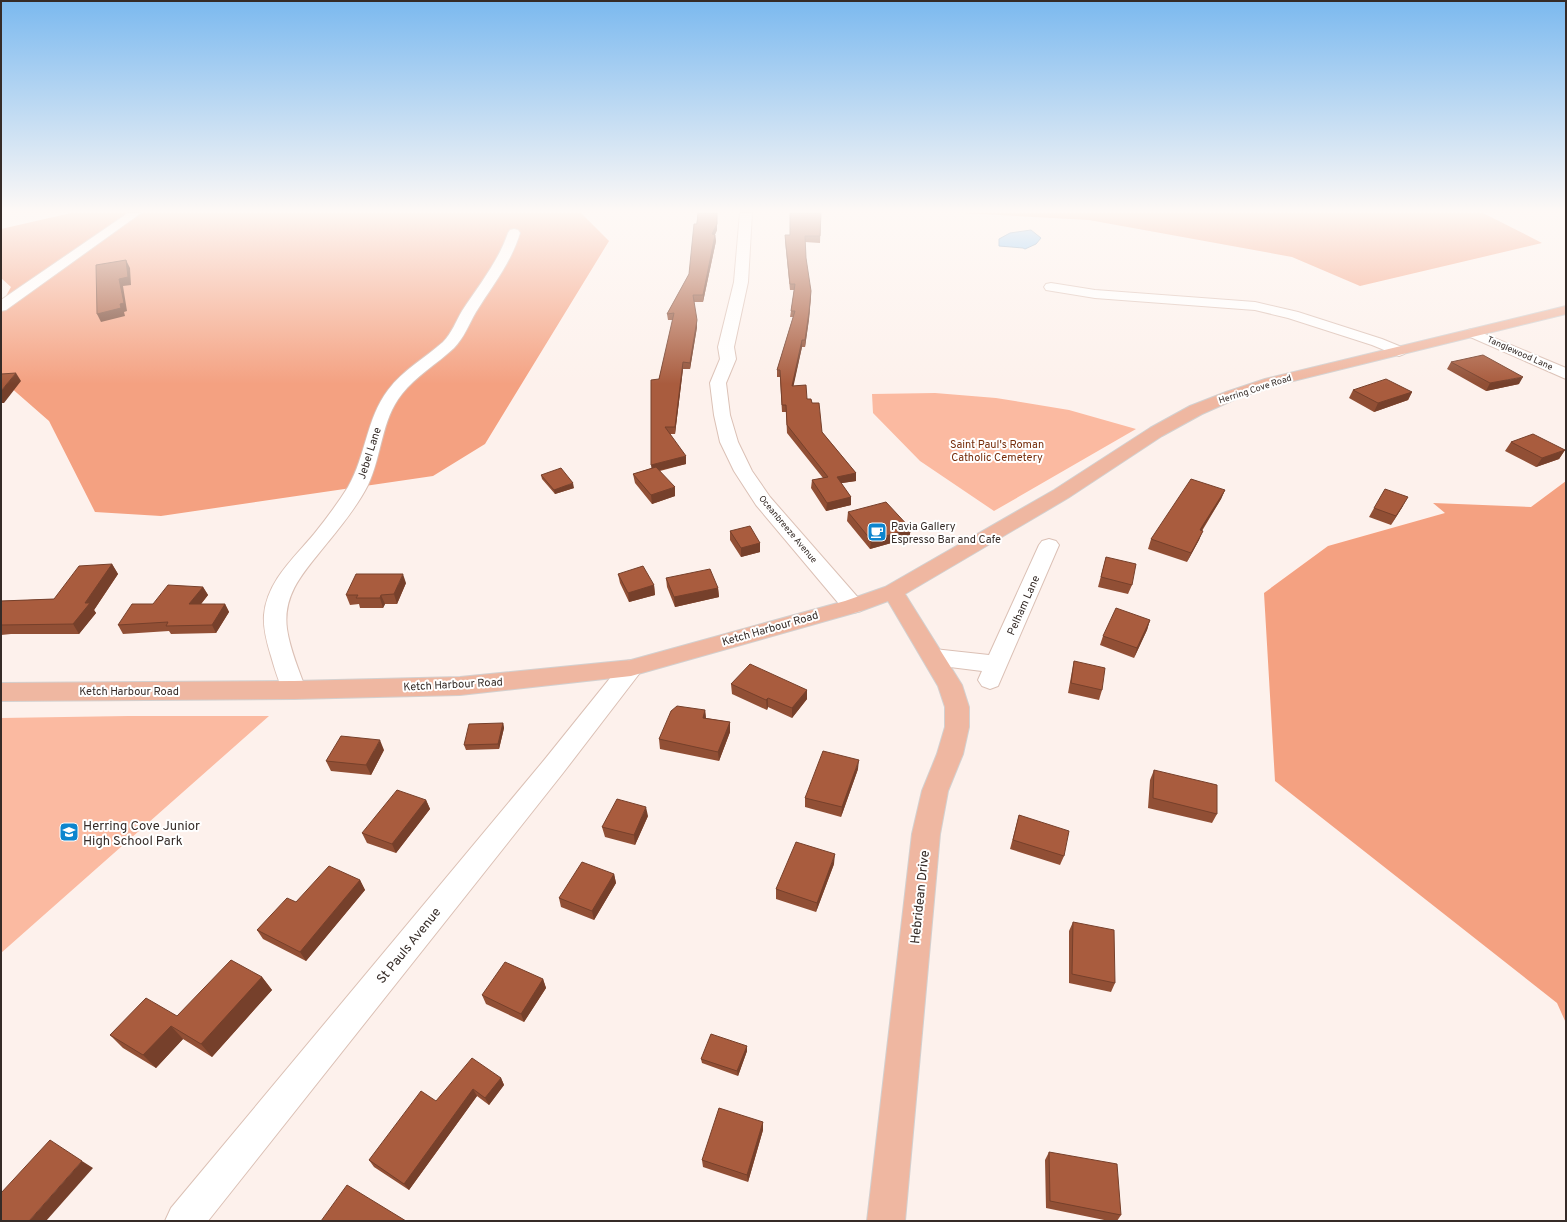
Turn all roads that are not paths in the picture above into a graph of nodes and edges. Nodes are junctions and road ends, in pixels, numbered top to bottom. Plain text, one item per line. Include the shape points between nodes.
1 (54, 270) edge
2 (498, 270) edge
3 (742, 270) edge
4 (1052, 287) dead end
5 (1, 307) edge
6 (1566, 310) edge
7 (1473, 333) junction
8 (1399, 351) junction
9 (1566, 374) edge
10 (1049, 545) dead end
11 (893, 592) junction
12 (853, 606) junction
13 (934, 657) junction
14 (631, 668) junction
15 (294, 690) junction
16 (1, 692) edge
17 (184, 1221) edge
18 (886, 1221) edge

1 - 5 street
2 - 15 street, Jebel Lane via 454,338 401,386 388,403 378,425 364,474 357,487 280,591 276,604 276,629
3 - 12 street, Oceanbreeze Avenue via 726,347 728,359 718,383 729,442 743,471 763,501
4 - 8 street via 1094,294 1255,306 1293,315
6 - 7 main road, Herring Cove Road
7 - 8 main road, Herring Cove Road
7 - 9 street, Tanglewood Lane
8 - 11 main road, Herring Cove Road via 1271,382 1196,410 1156,432 1061,494
10 - 13 street, Pelham Lane via 994,672
11 - 12 main road, Ketch Harbour Road
11 - 13 main road, Hebridean Drive
12 - 14 main road, Ketch Harbour Road
13 - 18 main road, Hebridean Drive via 950,685 957,707 957,727 950,754 935,791 926,834
14 - 15 main road, Ketch Harbour Road via 460,686
14 - 17 street, St Pauls Avenue
15 - 16 main road, Ketch Harbour Road

